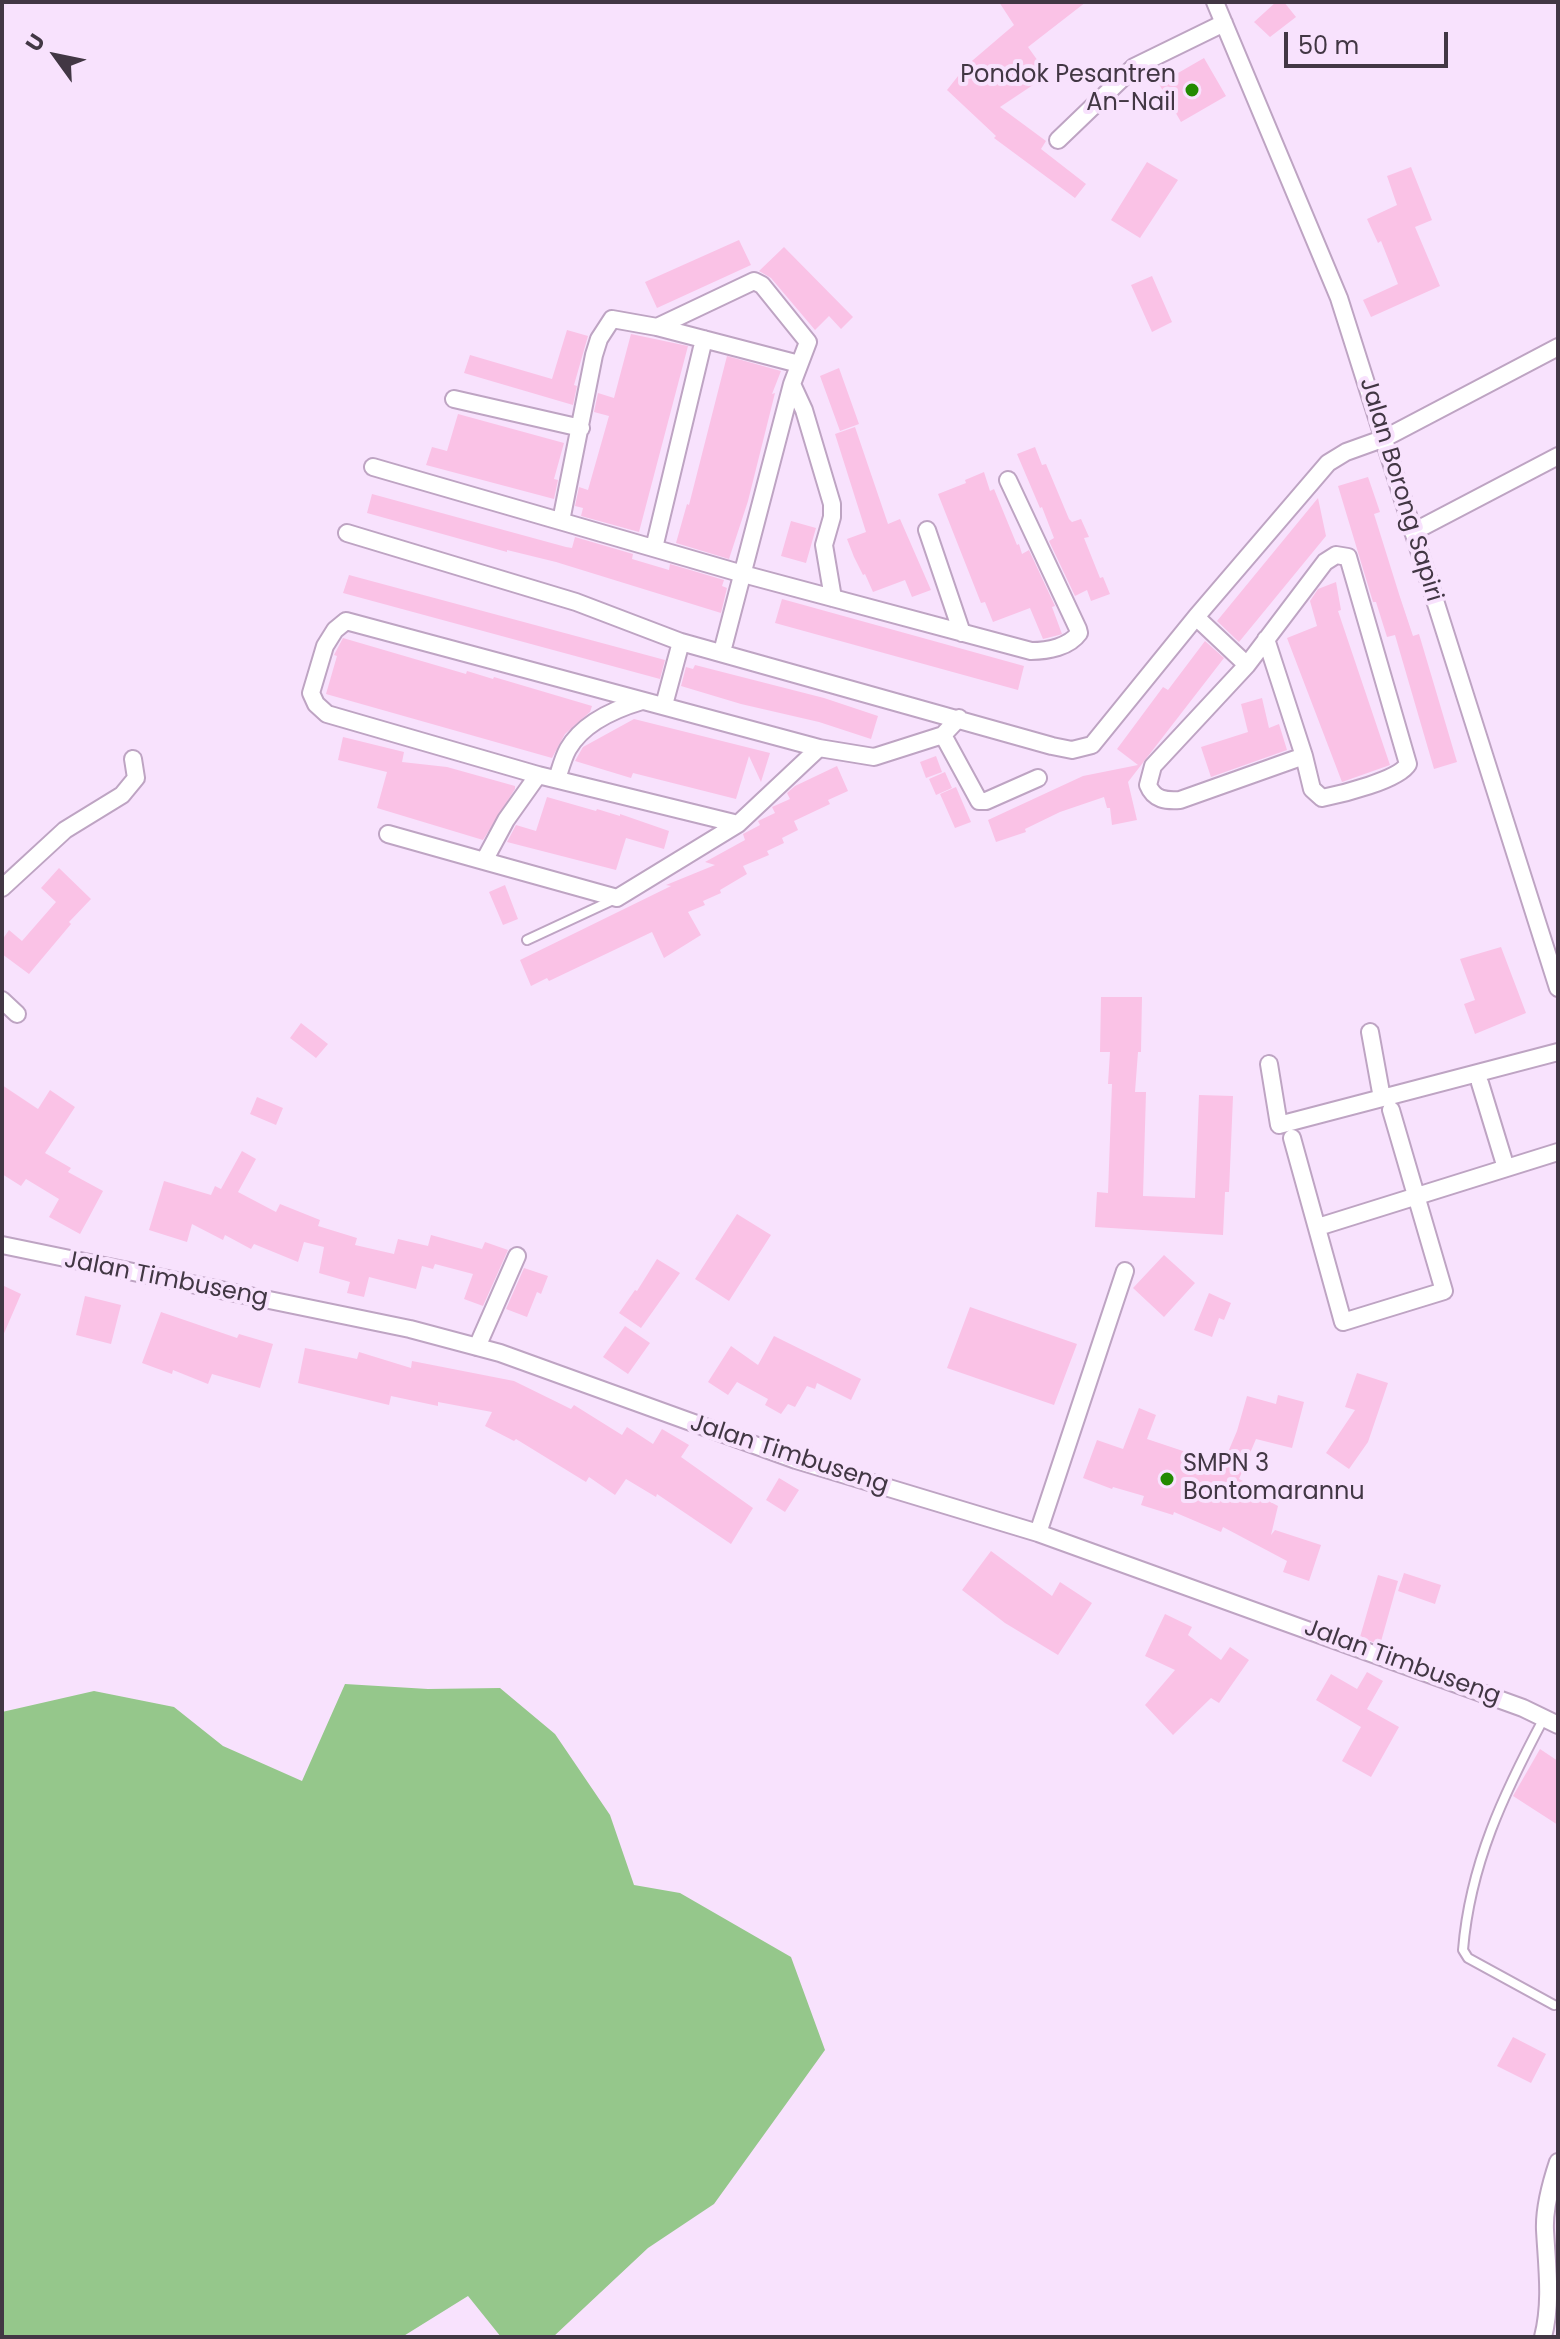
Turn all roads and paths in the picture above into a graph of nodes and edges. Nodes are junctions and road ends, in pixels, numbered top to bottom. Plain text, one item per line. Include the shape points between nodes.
1 (1215, 2) edge
2 (1224, 23) junction
3 (1058, 140) dead end
4 (657, 327) junction
5 (704, 339) junction
6 (1558, 347) edge
7 (799, 364) junction
8 (792, 384) junction
9 (454, 399) dead end
10 (581, 428) junction
11 (1385, 438) junction
12 (1558, 456) edge
13 (373, 467) dead end
14 (1008, 480) dead end
15 (561, 521) junction
16 (927, 530) dead end
17 (1413, 532) junction
18 (347, 533) dead end
19 (654, 548) junction
20 (743, 574) junction
21 (833, 598) junction
22 (1196, 617) junction
23 (962, 633) junction
24 (1266, 639) junction
25 (681, 642) junction
26 (722, 652) junction
27 (1247, 665) junction
28 (643, 701) junction
29 (664, 705) junction
30 (959, 718) junction
31 (943, 735) junction
32 (819, 748) junction
33 (1304, 756) junction
34 (133, 759) dead end
35 (538, 775) junction
36 (1038, 778) dead end
37 (557, 779) junction
38 (738, 824) junction
39 (388, 834) dead end
40 (484, 861) junction
41 (2, 888) edge
42 (617, 898) junction
43 (527, 940) dead end
44 (1558, 988) edge
45 (2, 1000) edge
46 (17, 1014) dead end
47 (1370, 1032) dead end
48 (1558, 1052) edge
49 (1269, 1064) dead end
50 (1480, 1083) dead end
51 (1386, 1104) junction
52 (1292, 1138) dead end
53 (1558, 1152) edge
54 (1506, 1168) junction
55 (1415, 1197) junction
56 (1318, 1227) junction
57 (2, 1245) edge
58 (517, 1256) dead end
59 (1125, 1271) dead end
60 (477, 1347) junction
61 (1038, 1533) junction
62 (1551, 1722) edge
63 (1554, 2005) dead end
64 (1558, 2162) edge
65 (1543, 2337) edge

1 - 2 street, Jalan Borong Sapiri
2 - 3 street via 1134,67
2 - 11 street, Jalan Borong Sapiri via 1339,298
4 - 5 street
4 - 7 street via 754,281 806,337 807,350
4 - 10 street via 612,319 608,323 594,355
5 - 7 street
5 - 19 street
6 - 11 street
7 - 8 street
8 - 20 street
8 - 21 street via 832,504 824,545
9 - 10 street
10 - 15 street
11 - 17 street, Jalan Borong Sapiri
11 - 22 street via 1328,463
12 - 17 street
13 - 15 street
14 - 23 street via 1079,633 1073,641 1040,651
15 - 19 street
16 - 23 street
17 - 44 street, Jalan Borong Sapiri
18 - 25 street via 576,602
19 - 20 street
20 - 21 street
20 - 26 street
21 - 23 street
22 - 27 street
22 - 30 street via 1092,745 1072,750 1052,746
24 - 27 street
24 - 33 street
24 - 33 street via 1325,562 1336,555 1348,557 1408,764 1395,776 1322,798 1312,789
25 - 26 street
25 - 29 street
26 - 30 street
27 - 33 street via 1153,766 1151,791 1164,800 1180,800
28 - 29 street
28 - 35 street via 346,621 335,630 311,693 327,714
28 - 37 street via 609,714 578,737
29 - 32 street
30 - 31 street
31 - 32 street via 874,757
31 - 36 street via 979,801
32 - 38 street
34 - 41 street via 136,778 122,795 65,830
35 - 37 street
35 - 40 street
37 - 38 street
38 - 42 street
39 - 40 street
40 - 42 street
42 - 43 lane
45 - 46 street
47 - 51 street
48 - 51 street
49 - 51 street via 1279,1125
50 - 54 street
51 - 55 street
52 - 56 street
53 - 54 street
54 - 55 street
55 - 56 street
55 - 56 street via 1444,1291 1343,1322
57 - 60 street, Jalan Timbuseng
58 - 60 street
59 - 61 street
60 - 61 street, Jalan Timbuseng via 796,1460
61 - 62 street, Jalan Timbuseng
62 - 63 lane via 1507,1787 1490,1826 1463,1950 1468,1958
64 - 65 street via 1545,2227 1548,2317

